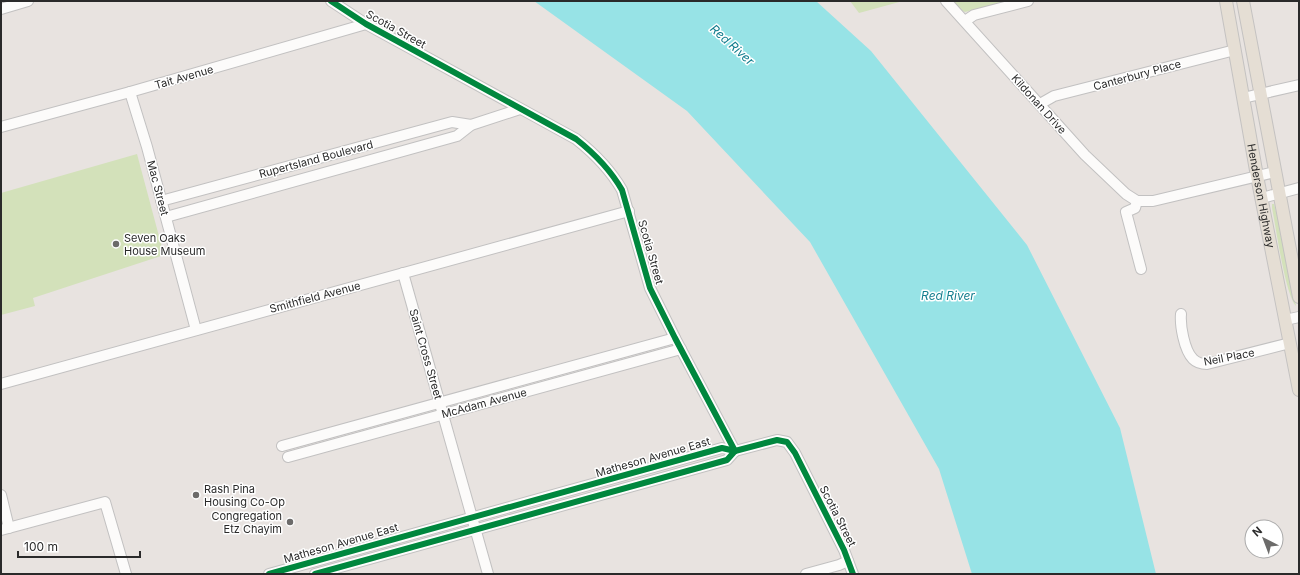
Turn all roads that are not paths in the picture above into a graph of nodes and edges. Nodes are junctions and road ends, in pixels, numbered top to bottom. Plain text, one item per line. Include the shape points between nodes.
1 (28, 1) edge
2 (331, 1) edge
3 (946, 1) edge
4 (1028, 1) edge
5 (1226, 1) edge
6 (1243, 1) edge
7 (1, 9) edge
8 (965, 21) junction
9 (366, 24) junction
10 (1235, 50) junction
11 (1299, 85) edge
12 (130, 92) junction
13 (1261, 95) junction
14 (1244, 98) junction
15 (1040, 104) junction
16 (520, 109) junction
17 (471, 125) junction
18 (1, 128) edge
19 (1275, 172) junction
20 (1257, 176) junction
21 (1299, 188) edge
22 (1279, 194) junction
23 (1262, 198) junction
24 (161, 201) junction
25 (1137, 201) junction
26 (629, 211) junction
27 (166, 217) junction
28 (1140, 269) dead end
29 (403, 273) junction
30 (1299, 297) edge
31 (1181, 314) dead end
32 (1299, 317) edge
33 (1285, 320) junction
34 (196, 330) junction
35 (675, 338) junction
36 (1294, 343) edge
37 (681, 349) junction
38 (1, 384) edge
39 (1299, 390) edge
40 (439, 402) junction
41 (443, 414) junction
42 (282, 446) dead end
43 (735, 451) junction
44 (288, 457) dead end
45 (1, 495) edge
46 (472, 518) junction
47 (5, 529) edge
48 (475, 530) junction
49 (848, 560) junction
50 (126, 574) edge
51 (269, 574) edge
52 (315, 574) edge
53 (488, 574) edge
54 (806, 574) edge
55 (853, 574) edge

1 - 7 street
2 - 9 street, Scotia Street
3 - 8 street, Kildonan Drive
4 - 8 street via 974,15
5 - 10 main road, Henderson Highway
6 - 13 main road, Henderson Highway
8 - 15 street, Kildonan Drive
9 - 12 street, Tait Avenue
9 - 16 street, Scotia Street
10 - 14 main road, Henderson Highway
10 - 15 street, Canterbury Place via 1054,96
11 - 13 street
12 - 18 street, Tait Avenue
12 - 24 street, Mac Street
13 - 14 street
13 - 19 main road, Henderson Highway
14 - 20 main road, Henderson Highway
15 - 25 street, Kildonan Drive via 1085,155 1126,194
16 - 17 street, Rupertsland Boulevard
16 - 26 street, Scotia Street via 576,139 599,159 614,176
17 - 24 street, Rupertsland Boulevard via 452,122
17 - 27 street, Rupertsland Boulevard via 457,136
19 - 20 street
19 - 22 main road, Henderson Highway
20 - 23 main road, Henderson Highway
20 - 25 street via 1154,201
21 - 22 street
22 - 23 street
22 - 30 main road, Henderson Highway
23 - 33 main road, Henderson Highway
24 - 27 street, Mac Street
25 - 28 street via 1135,208 1126,212
26 - 29 street, Smithfield Avenue
26 - 35 street, Scotia Street via 650,288
27 - 34 street, Mac Street
29 - 34 street, Smithfield Avenue
29 - 40 street, Saint Cross Street
31 - 36 street, Neil Place via 1180,323 1187,348 1192,358 1200,364
32 - 33 street
33 - 36 main road, Henderson Highway
34 - 38 street, Smithfield Avenue
35 - 37 street, Scotia Street
35 - 40 street, McAdam Avenue
36 - 39 main road, Henderson Highway
37 - 41 street, McAdam Avenue
37 - 43 street, Scotia Street
40 - 41 street, Saint Cross Street
40 - 42 street, McAdam Avenue
41 - 44 street, McAdam Avenue
41 - 46 street, Saint Cross Street
43 - 46 street, Matheson Avenue East via 722,448
43 - 48 street, Matheson Avenue East via 727,460
43 - 49 street, Scotia Street via 777,440 787,442 795,453
45 - 47 street
46 - 48 street, Saint Cross Street
46 - 51 street, Matheson Avenue East
47 - 50 street via 105,502
48 - 52 street, Matheson Avenue East
48 - 53 street, Saint Cross Street
49 - 54 street
49 - 55 street, Scotia Street

